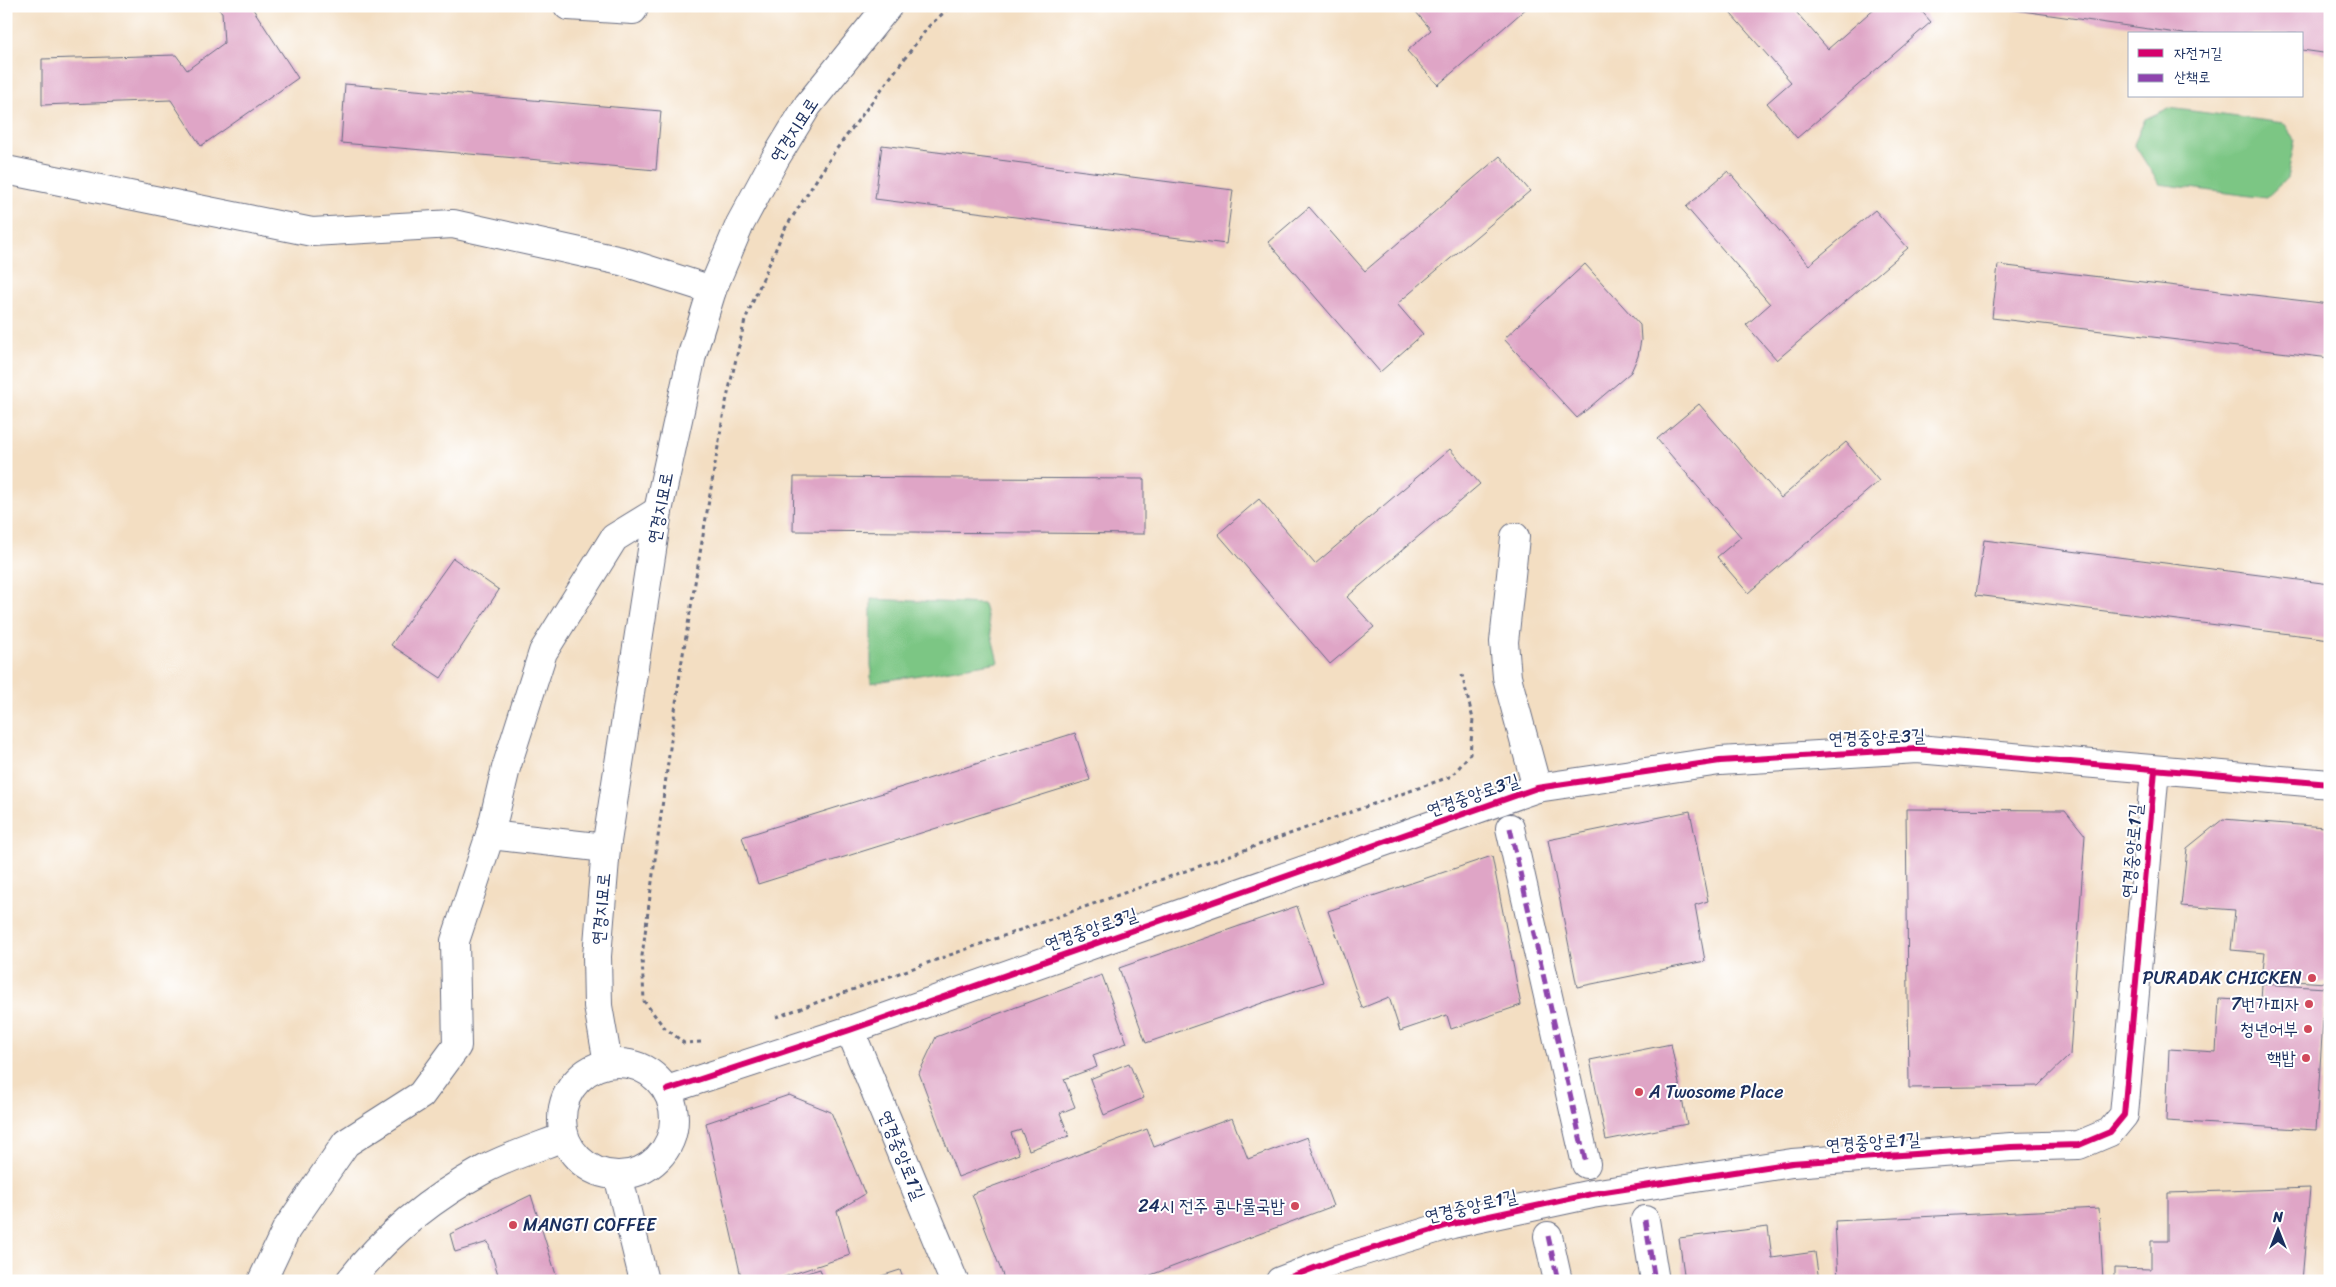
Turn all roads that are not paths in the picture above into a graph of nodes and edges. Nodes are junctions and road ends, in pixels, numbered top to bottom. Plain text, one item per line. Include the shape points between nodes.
1 (568, 6) edge
2 (888, 6) edge
3 (633, 10) dead end
4 (6, 170) edge
5 (712, 290) junction
6 (658, 511) junction
7 (1515, 537) dead end
8 (2155, 770) junction
9 (2330, 784) edge
10 (1537, 788) junction
11 (1510, 828) dead end
12 (490, 835) junction
13 (606, 848) junction
14 (850, 1030) junction
15 (608, 1063) junction
16 (667, 1090) junction
17 (564, 1137) junction
18 (1586, 1164) dead end
19 (618, 1175) junction
20 (1645, 1220) dead end
21 (1548, 1236) dead end
22 (262, 1281) edge
23 (350, 1281) edge
24 (644, 1281) edge
25 (954, 1281) edge
26 (1280, 1281) edge
27 (1558, 1281) edge
28 (1655, 1281) edge

1 - 3 street
2 - 5 street, 연경지묘로 via 808,105 740,224
4 - 5 street via 312,232 453,224 621,261
5 - 6 street, 연경지묘로 via 692,355
6 - 12 street via 614,538 543,652 506,768
6 - 13 street, 연경지묘로
7 - 10 street via 1504,642 1508,677
8 - 9 street, 연경중앙로3길
8 - 10 street, 연경중앙로3길 via 1917,748 1720,761
8 - 26 street, 연경중앙로1길 via 2124,1115 2110,1132 2079,1145 1792,1163 1592,1194 1452,1224 1347,1256
10 - 14 street, 연경중앙로3길
11 - 18 street
12 - 13 street
12 - 22 street via 455,941 458,1046 421,1095 346,1143 286,1230
13 - 15 street, 연경지묘로 via 598,1006
14 - 16 street, 연경중앙로3길
14 - 25 street, 연경중앙로1길
15 - 16 street via 642,1067
15 - 17 street via 590,1070 574,1082 565,1099 561,1118
16 - 19 street via 673,1106 674,1123 666,1146 650,1165
17 - 19 street via 572,1152 585,1164 600,1172
17 - 23 street via 486,1168 415,1213
19 - 24 street
20 - 28 street
21 - 27 street

